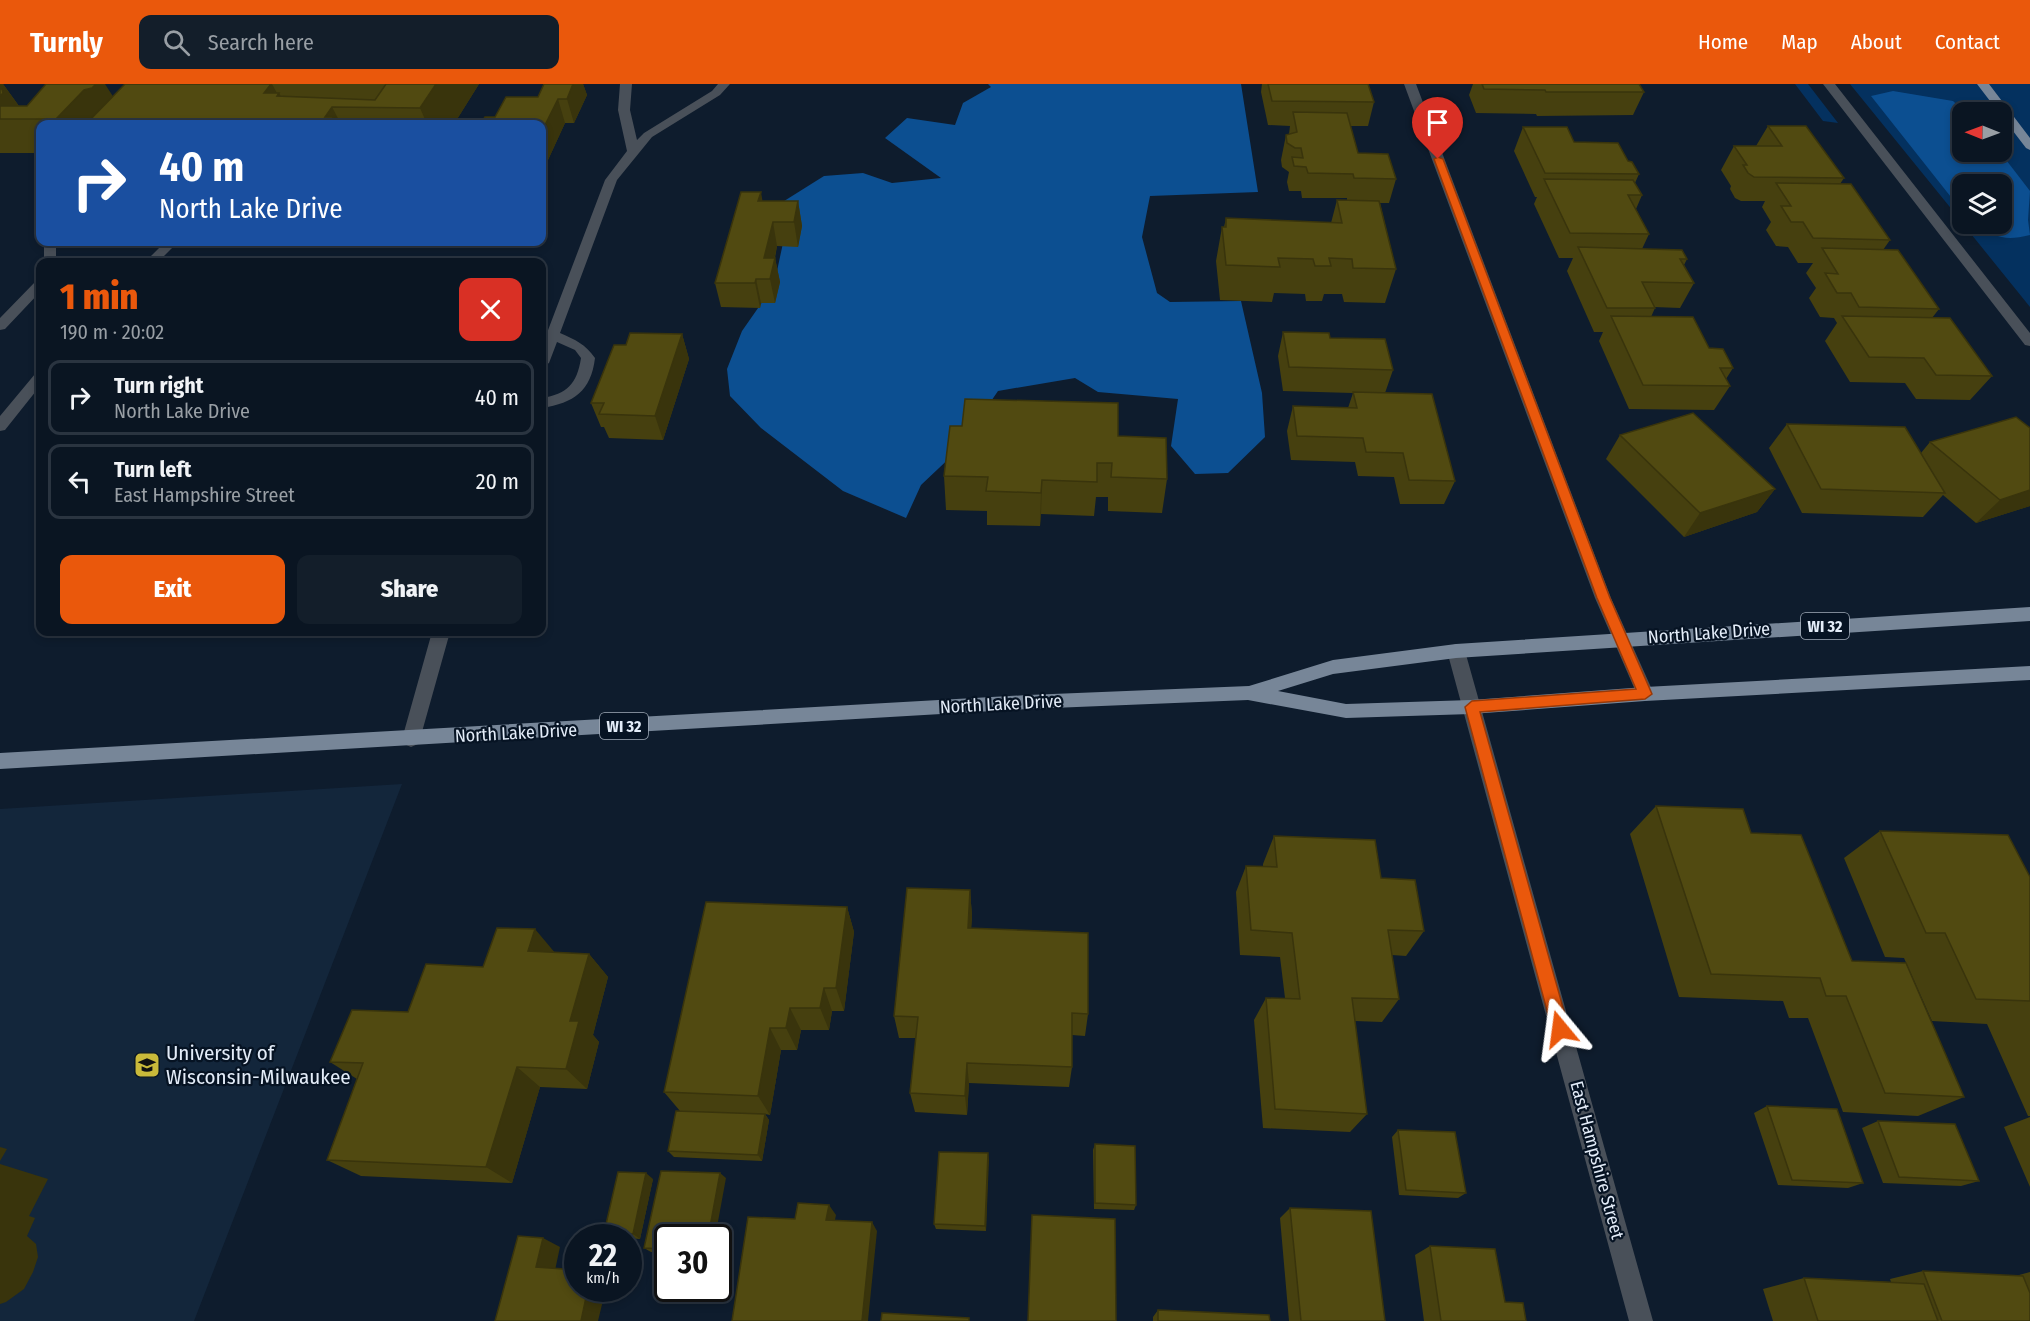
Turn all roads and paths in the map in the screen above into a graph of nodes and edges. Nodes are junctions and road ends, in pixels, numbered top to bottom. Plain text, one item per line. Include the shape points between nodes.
1 (626, 84) edge
2 (724, 84) edge
3 (1410, 84) edge
4 (1829, 84) edge
5 (1983, 84) edge
6 (2030, 146) edge
7 (633, 151) junction
8 (168, 246) edge
9 (156, 258) edge
10 (36, 289) edge
11 (0, 326) edge
12 (553, 335) junction
13 (2030, 342) edge
14 (546, 353) edge
15 (36, 382) edge
16 (546, 403) edge
17 (0, 426) edge
18 (2030, 614) edge
19 (440, 636) edge
20 (1620, 640) junction
21 (1456, 651) junction
22 (2030, 673) edge
23 (1248, 693) junction
24 (1645, 694) junction
25 (1472, 707) junction
26 (411, 739) junction
27 (0, 761) edge
28 (1641, 1321) edge

1 - 7 street via 624,110
2 - 7 street via 716,93 648,135
3 - 20 street
4 - 13 street
5 - 6 main road
7 - 12 street via 611,180
8 - 9 street
10 - 11 street
12 - 14 street
12 - 16 street via 580,347 588,358 586,375 577,391 562,401
15 - 17 street
18 - 20 main road, North Lake Drive / WI 32
19 - 26 street
20 - 21 main road, North Lake Drive / WI 32
20 - 24 street
21 - 23 main road, North Lake Drive / WI 32 via 1333,667
21 - 25 street, East Hampshire Street
22 - 24 main road, North Lake Drive / WI 32
23 - 25 main road, North Lake Drive / WI 32 via 1346,711
23 - 26 main road, North Lake Drive / WI 32
24 - 25 main road, North Lake Drive / WI 32
25 - 28 street, East Hampshire Street
26 - 27 main road, North Lake Drive / WI 32

